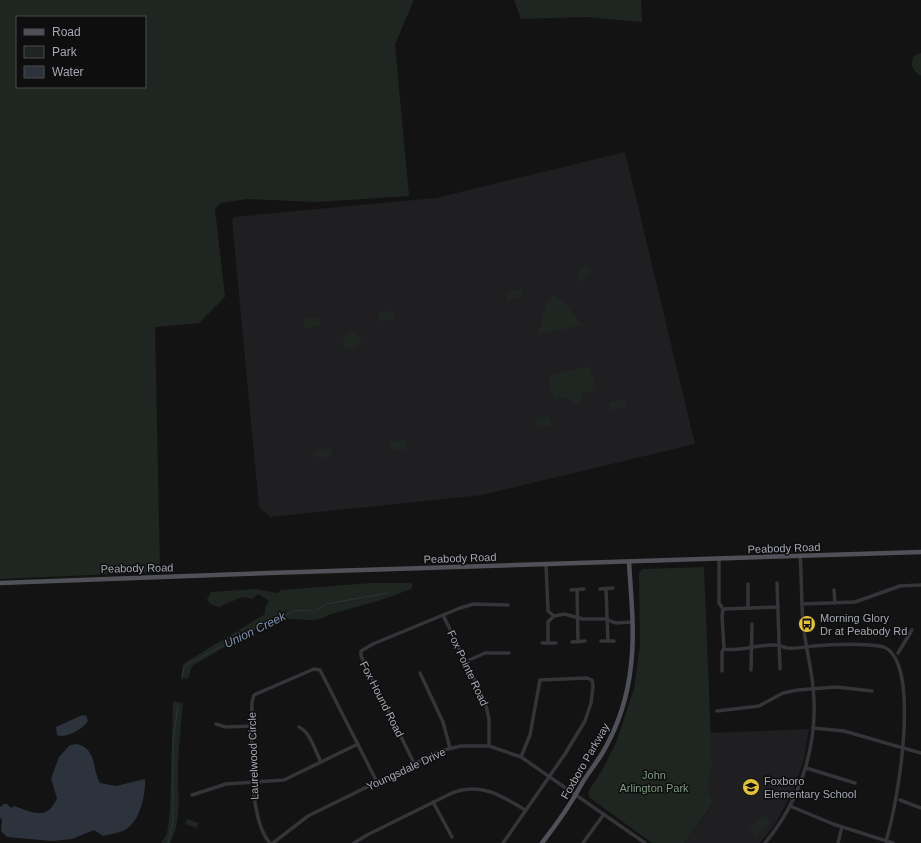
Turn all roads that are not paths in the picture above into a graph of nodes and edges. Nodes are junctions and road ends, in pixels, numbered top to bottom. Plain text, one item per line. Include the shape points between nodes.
1 (921, 552) edge
2 (800, 556) junction
3 (719, 559) junction
4 (629, 562) junction
5 (546, 564) junction
6 (0, 583) edge
7 (777, 583) dead end
8 (748, 584) dead end
9 (921, 585) edge
10 (612, 588) dead end
11 (584, 589) dead end
12 (600, 589) dead end
13 (606, 589) junction
14 (571, 590) dead end
15 (577, 590) junction
16 (834, 590) dead end
17 (835, 603) junction
18 (802, 604) junction
19 (508, 605) dead end
20 (778, 607) junction
21 (748, 608) junction
22 (723, 609) junction
23 (443, 614) junction
24 (554, 616) junction
25 (578, 618) junction
26 (607, 620) junction
27 (632, 622) junction
28 (752, 624) dead end
29 (912, 630) dead end
30 (585, 641) dead end
31 (601, 641) dead end
32 (608, 641) junction
33 (614, 641) dead end
34 (572, 642) dead end
35 (578, 642) junction
36 (542, 643) dead end
37 (548, 643) junction
38 (556, 643) dead end
39 (780, 645) junction
40 (752, 647) junction
41 (807, 647) junction
42 (724, 649) junction
43 (509, 653) dead end
44 (898, 654) junction
45 (904, 658) dead end
46 (467, 661) junction
47 (780, 669) dead end
48 (751, 670) dead end
49 (722, 671) dead end
50 (420, 673) dead end
51 (813, 688) junction
52 (872, 691) dead end
53 (717, 711) dead end
54 (216, 724) dead end
55 (252, 726) junction
56 (299, 727) dead end
57 (813, 728) junction
58 (358, 744) junction
59 (489, 746) junction
60 (913, 746) dead end
61 (450, 748) junction
62 (912, 751) junction
63 (921, 753) edge
64 (521, 757) junction
65 (911, 757) dead end
66 (321, 762) junction
67 (414, 764) junction
68 (806, 768) junction
69 (549, 776) junction
70 (254, 782) junction
71 (377, 782) junction
72 (855, 783) dead end
73 (577, 794) junction
74 (902, 794) dead end
75 (192, 795) dead end
76 (900, 800) junction
77 (433, 802) junction
78 (790, 806) junction
79 (921, 808) edge
80 (525, 810) junction
81 (604, 814) junction
82 (842, 827) junction
83 (452, 837) dead end
84 (886, 841) junction
85 (270, 843) edge
86 (273, 843) edge
87 (354, 843) edge
88 (503, 843) edge
89 (542, 843) edge
90 (583, 843) edge
91 (645, 843) edge
92 (765, 843) edge
93 (838, 843) edge
94 (893, 843) edge

1 - 2 main road, Peabody Road
2 - 3 main road, Peabody Road
2 - 18 street
3 - 4 main road, Peabody Road
3 - 22 street via 719,603
4 - 5 main road, Peabody Road
4 - 27 main road, Foxboro Parkway
5 - 6 main road, Peabody Road
5 - 24 street via 548,611
7 - 20 street
8 - 21 street
9 - 17 street via 900,586 862,601
10 - 13 street
11 - 15 street
12 - 13 street
13 - 26 street
14 - 15 street
15 - 25 street
16 - 17 street
17 - 18 street
18 - 41 street
19 - 23 street via 474,604
20 - 21 street
20 - 39 street
21 - 22 street
22 - 42 street
23 - 46 street, Fox Pointe Road
23 - 67 street, Fox Hound Road via 365,648 360,653
24 - 25 street via 564,614
24 - 37 street via 548,622
25 - 26 street
25 - 35 street
26 - 27 street via 616,623
26 - 32 street
27 - 73 main road, Foxboro Parkway via 631,665 618,720
28 - 40 street
29 - 44 street
30 - 35 street
31 - 32 street
32 - 33 street
34 - 35 street
36 - 37 street
37 - 38 street
39 - 40 street
39 - 41 street via 785,648
39 - 47 street
40 - 42 street
40 - 48 street
41 - 44 street via 877,646
41 - 51 street
42 - 49 street
43 - 46 street via 486,653
44 - 45 street
46 - 59 street, Fox Pointe Road via 485,701 489,719
50 - 61 street via 443,722
51 - 52 street via 836,687
51 - 53 street via 789,691 759,706
51 - 57 street
54 - 55 street via 226,727
55 - 58 street, Laurelwood Circle via 254,695 317,669 322,673
55 - 70 street, Laurelwood Circle
56 - 66 street via 304,730
57 - 62 street via 844,731
57 - 68 street
58 - 66 street
58 - 71 street, Laurelwood Circle
59 - 61 street, Youngsdale Drive
59 - 64 street, Youngsdale Drive
60 - 62 street
61 - 67 street, Youngsdale Drive
62 - 63 street
62 - 65 street
64 - 69 street, Youngsdale Drive
64 - 69 street via 530,735 540,680 591,679 593,693 589,712
66 - 70 street via 284,780
67 - 71 street, Youngsdale Drive
68 - 72 street
68 - 78 street
69 - 73 street, Youngsdale Drive
69 - 80 street
70 - 75 street via 226,784
70 - 85 street, Laurelwood Circle via 258,821
71 - 86 street, Youngsdale Drive via 300,821
73 - 81 street, Youngsdale Drive
73 - 89 main road, Foxboro Parkway
74 - 76 street
76 - 79 street
76 - 84 street
77 - 80 street via 458,790 480,789 502,795
77 - 83 street
77 - 87 street
78 - 82 street
78 - 92 street
80 - 88 street
81 - 90 street
81 - 91 street, Youngsdale Drive
82 - 84 street
82 - 93 street
84 - 94 street

